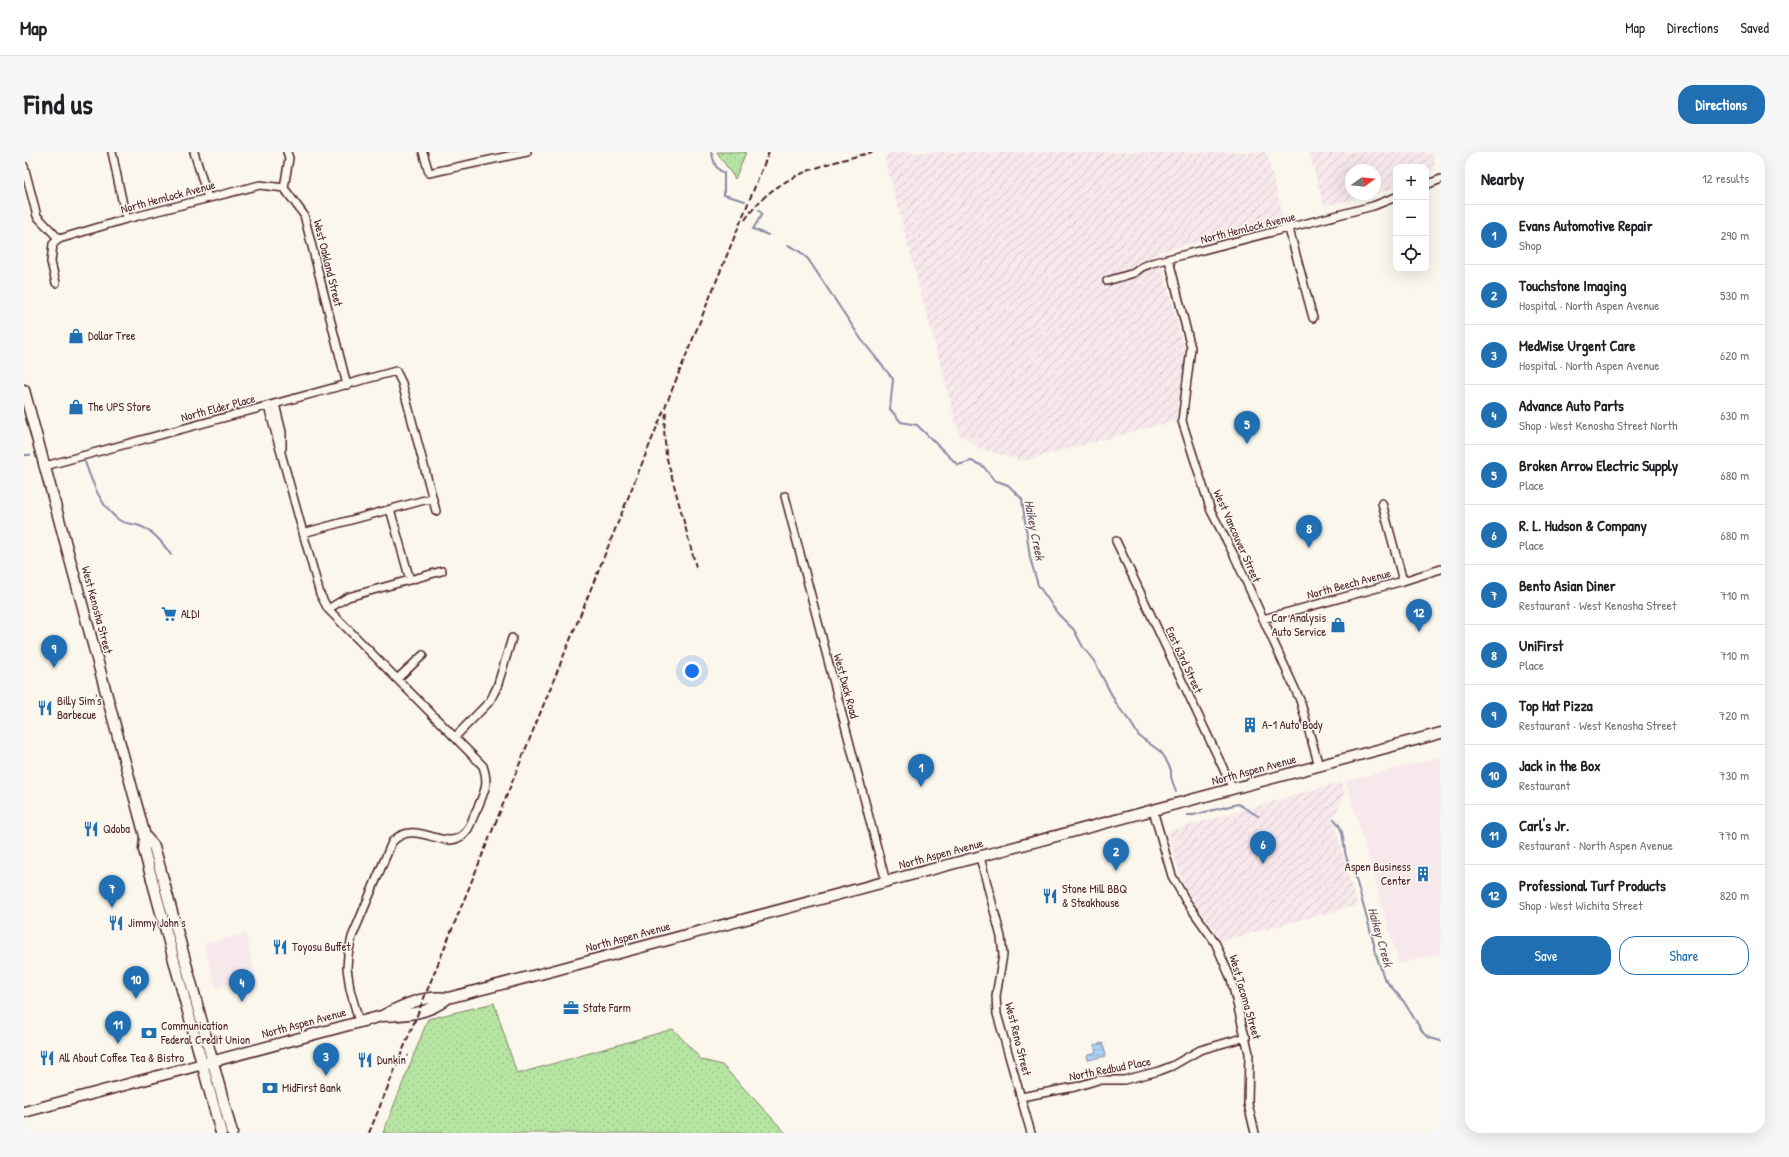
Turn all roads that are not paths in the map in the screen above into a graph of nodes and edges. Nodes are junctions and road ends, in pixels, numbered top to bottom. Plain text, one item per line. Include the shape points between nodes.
1 (112, 152) edge
2 (194, 152) edge
3 (287, 152) edge
4 (423, 152) edge
5 (527, 152) edge
6 (24, 166) edge
7 (1441, 179) edge
8 (1429, 184) edge
9 (284, 188) junction
10 (208, 198) junction
11 (1393, 198) edge
12 (126, 219) junction
13 (1289, 229) junction
14 (59, 238) junction
15 (1169, 260) junction
16 (1107, 281) dead end
17 (56, 283) dead end
18 (1313, 318) dead end
19 (347, 385) junction
20 (24, 395) edge
21 (271, 405) junction
22 (45, 466) junction
23 (785, 496) dead end
24 (432, 498) junction
25 (1382, 503) dead end
26 (390, 509) junction
27 (436, 511) dead end
28 (303, 533) junction
29 (1116, 541) dead end
30 (1441, 569) edge
31 (442, 571) dead end
32 (410, 580) junction
33 (1403, 581) junction
34 (328, 609) junction
35 (1263, 619) junction
36 (512, 638) dead end
37 (423, 655) dead end
38 (397, 679) junction
39 (1441, 733) edge
40 (455, 737) junction
41 (1320, 766) junction
42 (1233, 789) junction
43 (1153, 810) junction
44 (145, 836) junction
45 (980, 857) junction
46 (886, 882) junction
47 (178, 938) junction
48 (168, 940) junction
49 (359, 1022) junction
50 (1246, 1038) junction
51 (212, 1062) junction
52 (202, 1064) junction
53 (1021, 1098) junction
54 (24, 1112) edge
55 (220, 1133) edge
56 (232, 1133) edge
57 (1031, 1133) edge
58 (1255, 1133) edge

1 - 12 street
2 - 10 street
3 - 9 street via 289,158
4 - 5 street via 429,173
6 - 14 street via 37,216
7 - 8 street
9 - 10 street, North Hemlock Avenue via 260,185
9 - 19 street, West Oakland Street via 304,215
10 - 12 street, North Hemlock Avenue
11 - 13 street, North Hemlock Avenue
12 - 14 street, North Hemlock Avenue
13 - 15 street, North Hemlock Avenue
13 - 18 street
14 - 17 street via 53,244 51,262
15 - 16 street, North Hemlock Avenue via 1142,267 1134,273
15 - 35 street, West Vancouver Street via 1191,348 1182,421 1211,511
19 - 21 street, North Elder Place
19 - 24 street, North Elder Place via 396,371 402,383
20 - 22 main road, West Kenosha Street
21 - 22 street, North Elder Place
21 - 28 street
22 - 44 main road, West Kenosha Street
23 - 46 street, West Duck Road
24 - 26 street
24 - 27 street
25 - 33 street
26 - 28 street
26 - 32 street
28 - 34 street via 320,594
29 - 42 street, East 63rd Street
30 - 33 street, North Beech Avenue
31 - 32 street
32 - 34 street via 348,597
33 - 35 street, North Beech Avenue
34 - 38 street
35 - 41 street, West Vancouver Street via 1300,700
36 - 40 street via 490,701
37 - 38 street
38 - 40 street
39 - 41 main road, North Aspen Avenue
40 - 49 street via 483,766 487,787 467,830 460,836 443,840 413,831 398,835 392,842 352,937 348,955 350,989
41 - 42 main road, North Aspen Avenue
42 - 43 main road, North Aspen Avenue
43 - 45 main road, North Aspen Avenue
43 - 50 street, West Tacoma Street via 1172,876 1215,942 1226,966
44 - 47 main road, West Kenosha Street via 154,846
44 - 48 main road, West Kenosha Street via 144,850
45 - 46 main road, North Aspen Avenue
45 - 53 street, West Reno Street via 1001,937 1003,955 996,996 997,1014
46 - 49 main road, North Aspen Avenue via 448,998 438,1006 408,1015 382,1016
47 - 48 main road
47 - 51 main road, West Kenosha Street
48 - 52 main road, West Kenosha Street
49 - 51 main road, North Aspen Avenue
50 - 53 street, North Redbud Place via 1200,1050 1172,1066 1124,1080 1098,1080
50 - 58 street, West Tacoma Street via 1250,1060 1248,1104
51 - 52 main road, North Aspen Avenue
51 - 56 main road, West Kenosha Street
52 - 54 main road, North Aspen Avenue
52 - 55 main road, West Kenosha Street
53 - 57 street, West Reno Street

